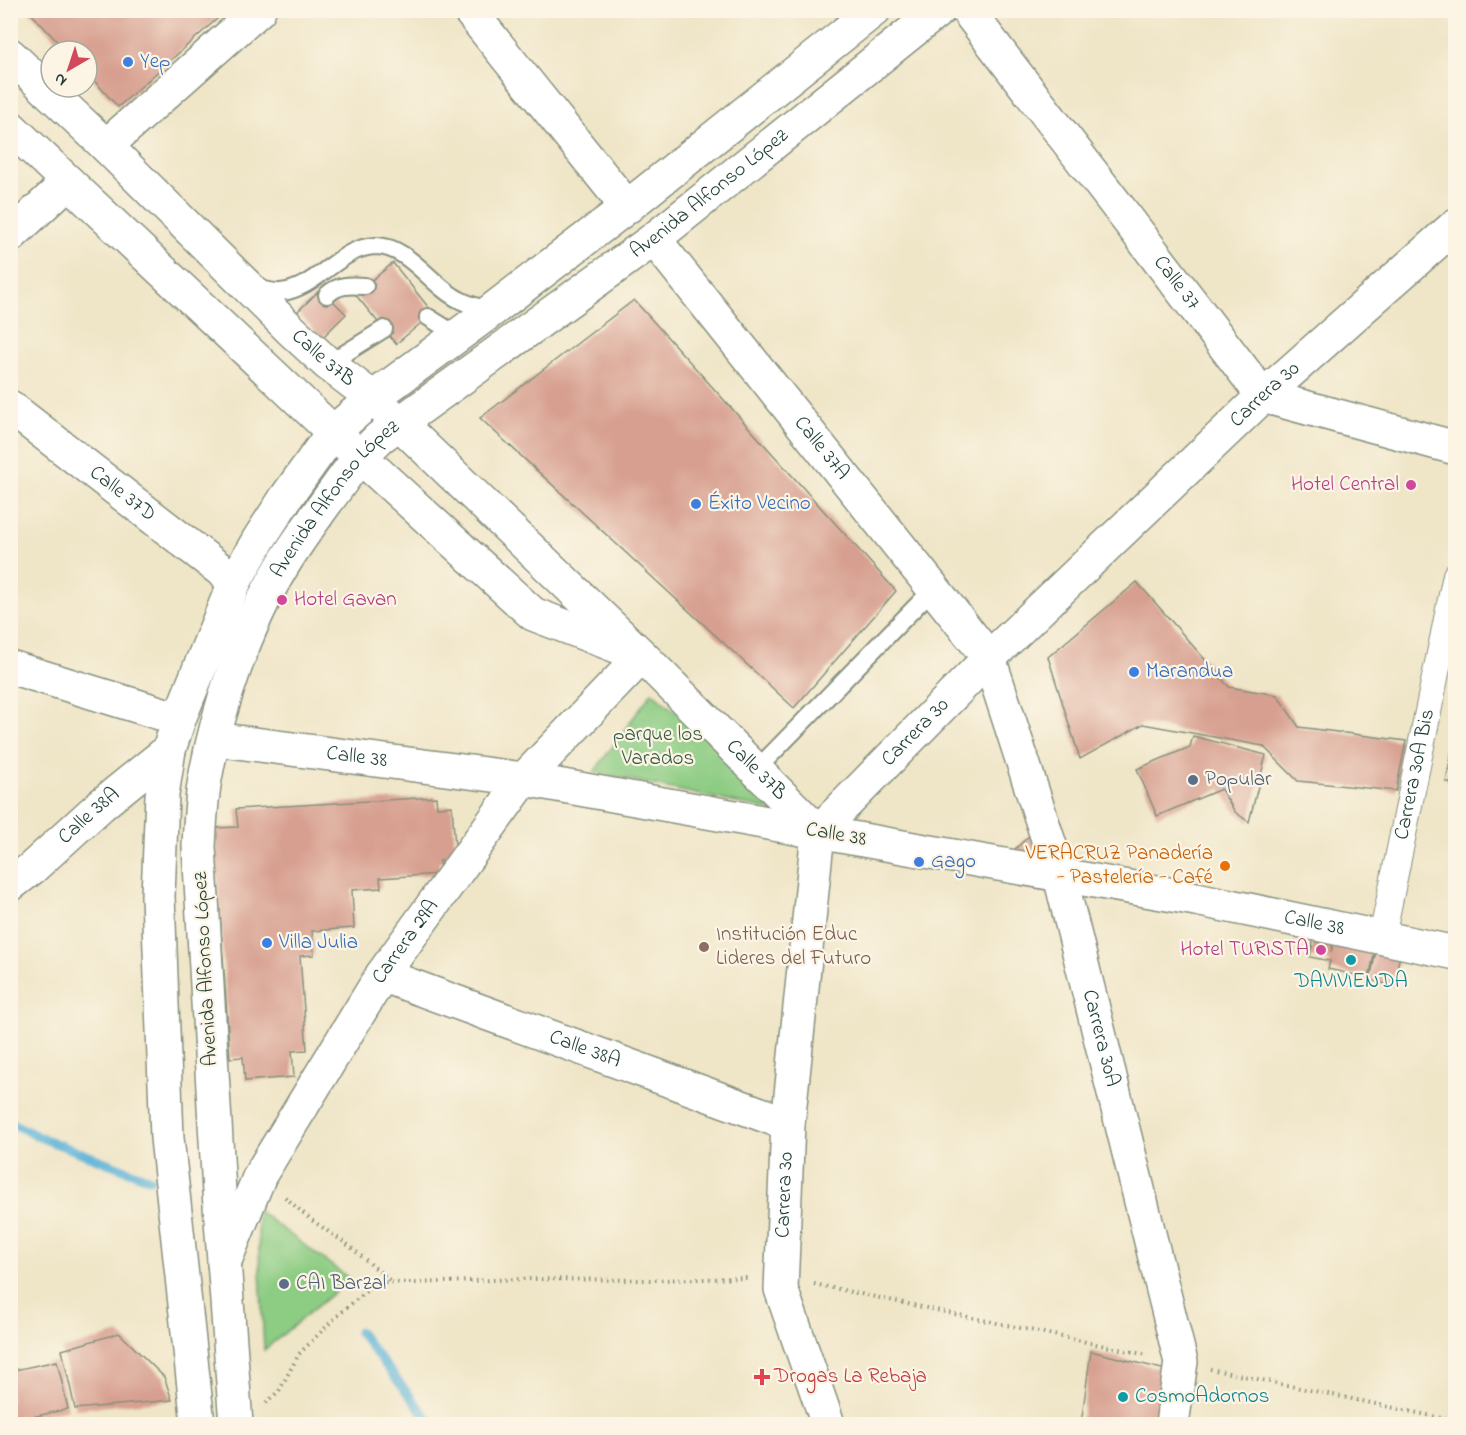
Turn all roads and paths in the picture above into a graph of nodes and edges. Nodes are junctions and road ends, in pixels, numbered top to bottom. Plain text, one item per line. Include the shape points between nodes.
1 (259, 10) edge
2 (469, 10) edge
3 (874, 10) edge
4 (939, 10) edge
5 (967, 10) edge
6 (10, 55) edge
7 (10, 127) edge
8 (106, 146) junction
9 (68, 182) junction
10 (627, 207) junction
11 (1455, 225) edge
12 (10, 236) edge
13 (654, 239) junction
14 (244, 284) junction
15 (365, 285) dead end
16 (327, 295) dead end
17 (491, 311) junction
18 (428, 317) dead end
19 (384, 329) dead end
20 (457, 335) junction
21 (328, 364) junction
22 (1263, 396) junction
23 (373, 398) junction
24 (10, 408) edge
25 (399, 423) junction
26 (333, 432) junction
27 (1455, 448) edge
28 (360, 457) junction
29 (1455, 575) edge
30 (235, 581) junction
31 (934, 588) junction
32 (642, 656) junction
33 (989, 658) junction
34 (10, 667) edge
35 (179, 719) junction
36 (214, 739) junction
37 (169, 750) junction
38 (756, 770) junction
39 (524, 779) junction
40 (818, 832) junction
41 (1060, 876) junction
42 (10, 885) edge
43 (1382, 937) junction
44 (1455, 953) edge
45 (382, 975) junction
46 (788, 1124) junction
47 (260, 1176) junction
48 (224, 1263) junction
49 (781, 1277) junction
50 (393, 1282) junction
51 (1181, 1362) junction
52 (265, 1404) dead end
53 (1455, 1421) edge
54 (198, 1425) edge
55 (236, 1425) edge
56 (828, 1425) edge
57 (1172, 1425) edge

1 - 8 street
2 - 10 street
3 - 10 street, Avenida Alfonso López
4 - 13 street, Avenida Alfonso López
5 - 22 street, Calle 37
6 - 8 street, Calle 37B
7 - 9 street, Calle 37B
8 - 14 street, Calle 37B
9 - 12 street
9 - 26 street, Calle 37B
10 - 17 street, Avenida Alfonso López
11 - 22 street, Carrera 30
13 - 25 street, Avenida Alfonso López
13 - 31 street, Calle 37A
14 - 17 lane via 280,292 296,288 359,249 377,246 393,249 460,300
14 - 21 street, Calle 37B via 293,320
15 - 16 lane via 345,285
17 - 20 street, Avenida Alfonso López
18 - 20 lane
19 - 21 lane
20 - 23 street, Avenida Alfonso López
21 - 23 street, Calle 37B
22 - 27 street
22 - 33 street, Carrera 30
23 - 25 street, Calle 37B
23 - 26 street, Avenida Alfonso López
24 - 30 street, Calle 37D
25 - 28 street, Avenida Alfonso López
25 - 32 street, Calle 37B
26 - 28 street, Calle 37B
26 - 30 street, Avenida Alfonso López via 269,523
28 - 32 street, Calle 37B via 533,614
28 - 36 street, Avenida Alfonso López via 303,533 262,603 232,677
29 - 43 street, Carrera 30A Bis
30 - 35 street, Avenida Alfonso López
31 - 33 street, Calle 37A
31 - 38 lane
32 - 38 street, Calle 37B
32 - 39 street, Carrera 29A
33 - 40 street, Carrera 30
33 - 41 street, Carrera 30A
34 - 35 street
35 - 37 street, Avenida Alfonso López
36 - 39 street, Calle 38
36 - 48 street, Avenida Alfonso López via 205,781 200,847
37 - 42 street, Calle 38A
37 - 54 street, Avenida Alfonso López via 162,795 159,896 167,1138
38 - 40 street, Calle 37B
39 - 40 street, Calle 38
39 - 45 street, Carrera 29A
40 - 41 street, Calle 38
40 - 46 street, Carrera 30
41 - 43 street, Calle 38
41 - 51 street, Carrera 30A
43 - 44 street, Calle 38
45 - 46 street, Calle 38A
45 - 47 street, Carrera 29A
46 - 49 street, Carrera 30
47 - 48 street, Carrera 29A
47 - 50 path
48 - 55 street, Avenida Alfonso López
49 - 50 path
49 - 51 path
49 - 56 street, Carrera 30 via 781,1289
50 - 52 path via 377,1282 336,1317 299,1354 279,1391
51 - 53 path
51 - 57 street, Carrera 30A

